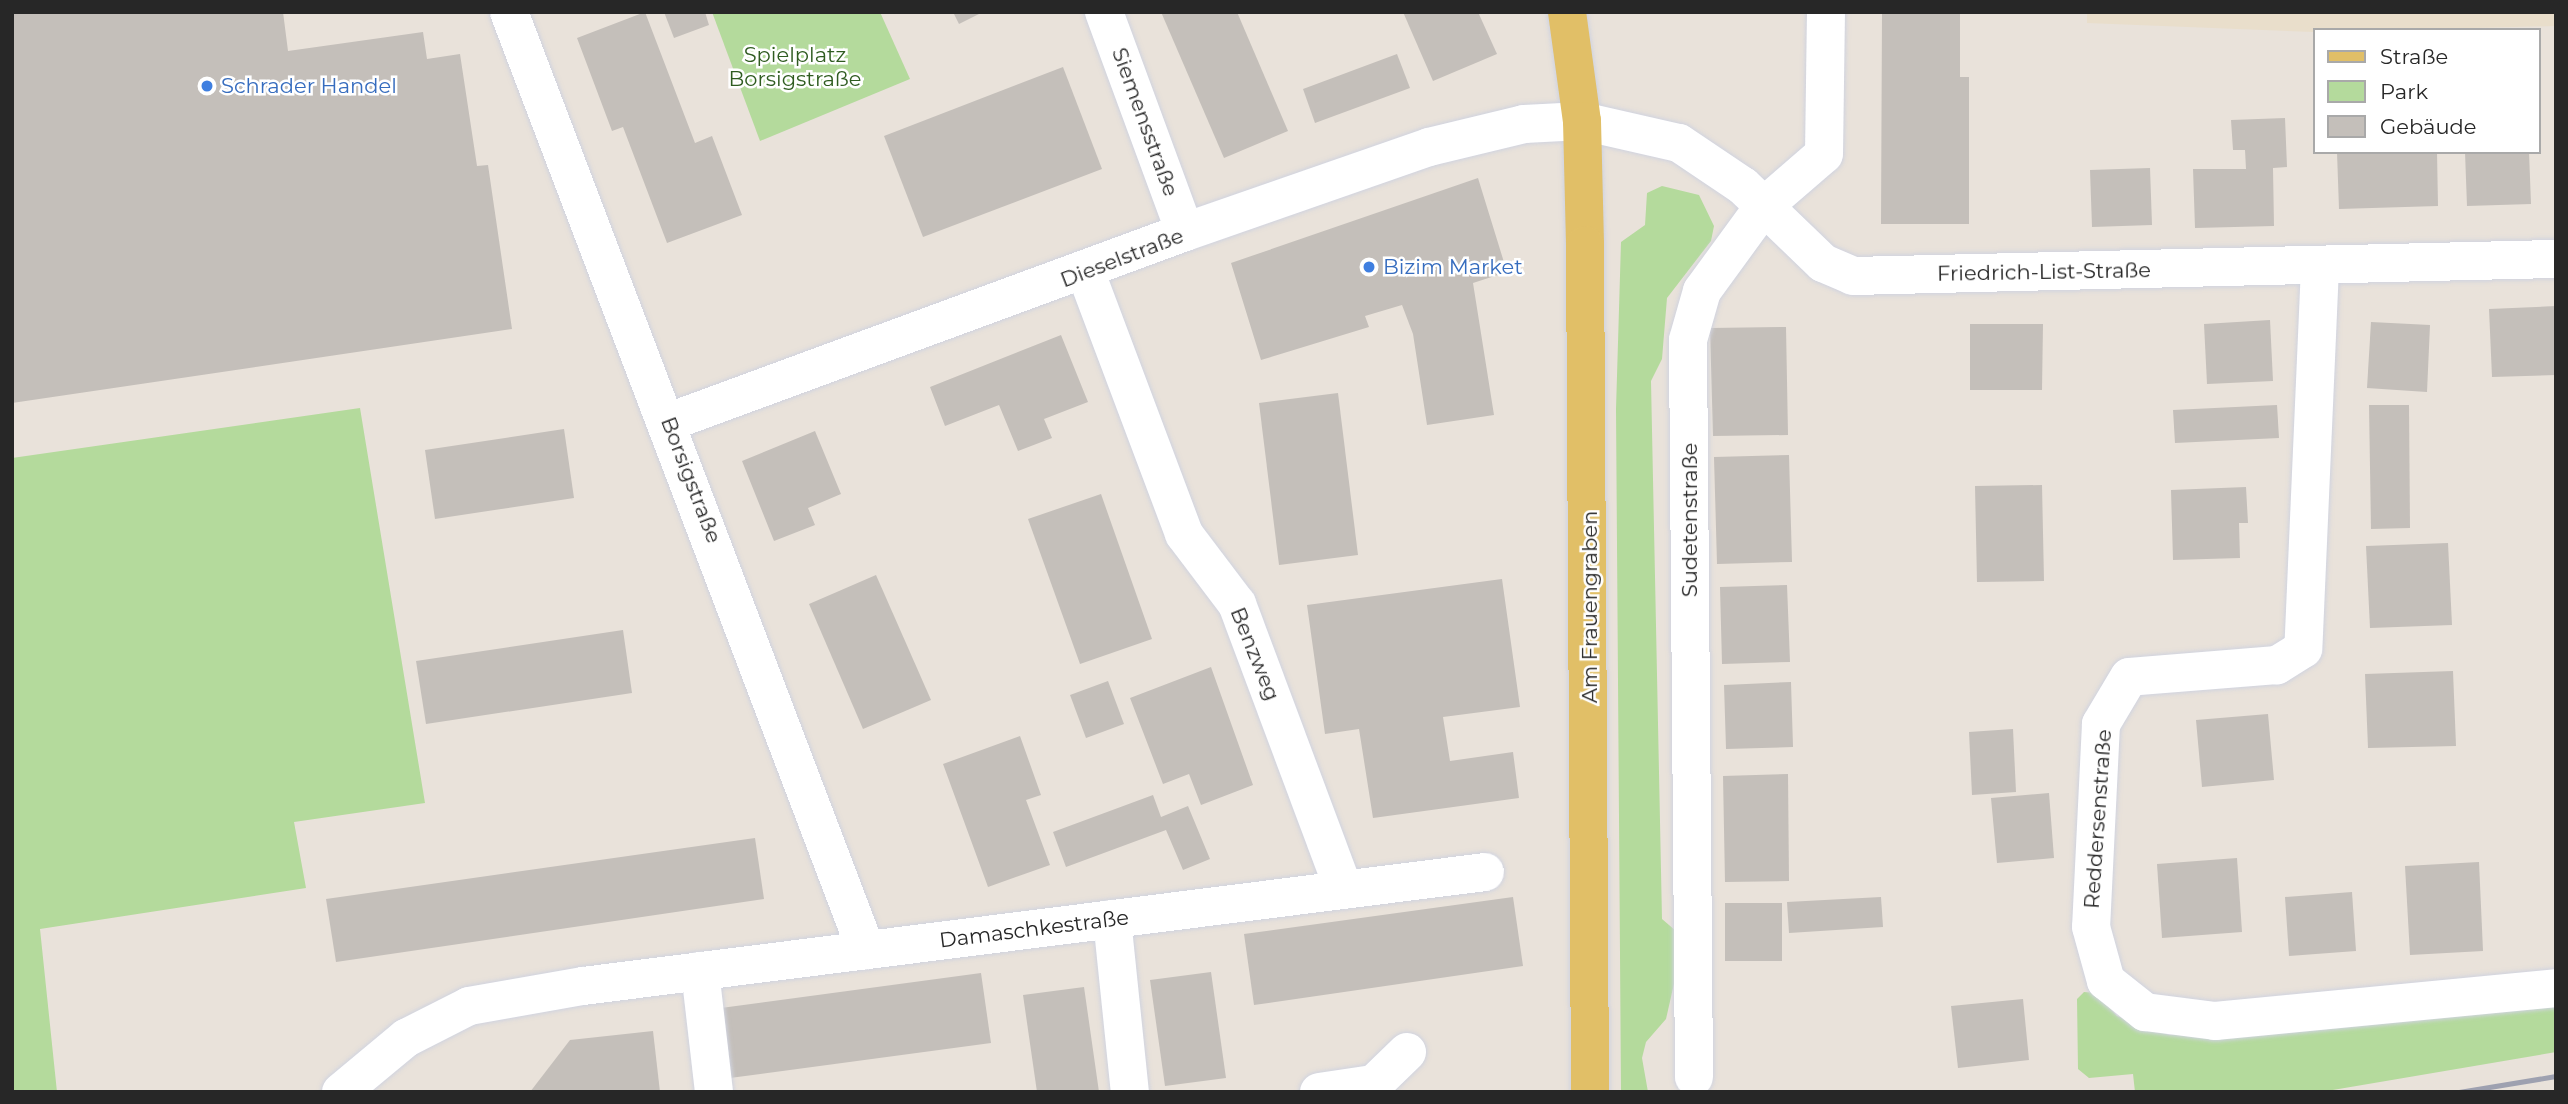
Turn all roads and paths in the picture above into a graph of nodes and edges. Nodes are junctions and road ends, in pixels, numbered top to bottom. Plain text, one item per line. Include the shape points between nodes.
1 (509, 12) edge
2 (1104, 12) edge
3 (1567, 12) edge
4 (1826, 12) edge
5 (1582, 121) junction
6 (1764, 206) junction
7 (1185, 232) junction
8 (2556, 259) edge
9 (2320, 267) junction
10 (1086, 273) junction
11 (669, 422) junction
12 (1486, 873) dead end
13 (1344, 890) junction
14 (1112, 919) junction
15 (866, 950) junction
16 (700, 971) junction
17 (2556, 988) edge
18 (1407, 1052) dead end
19 (1694, 1077) dead end
20 (1374, 1088) edge
21 (341, 1092) edge
22 (714, 1092) edge
23 (1130, 1092) edge
24 (1319, 1092) edge
25 (1590, 1092) edge

1 - 11 street, Borsigstraße
2 - 7 street, Siemensstraße
3 - 5 main road, Am Frauengraben
4 - 6 street, Sudetenstraße via 1824,154
5 - 6 street, Friedrich-List-Straße via 1679,143 1717,165
5 - 7 street, Dieselstraße via 1494,129
5 - 25 main road, Am Frauengraben via 1590,505
6 - 9 street, Friedrich-List-Straße via 1823,263 1853,276
6 - 19 street, Sudetenstraße via 1702,291 1688,340
7 - 10 street, Dieselstraße
8 - 9 street, Friedrich-List-Straße
9 - 17 street, Reddersenstraße via 2303,649 2277,665 2130,677 2101,724 2091,927 2106,981 2145,1012 2215,1021
10 - 11 street, Dieselstraße
10 - 13 street, Benzweg via 1184,534 1237,604
11 - 15 street, Borsigstraße
12 - 13 street, Damaschkestraße
13 - 14 street, Damaschkestraße
14 - 15 street, Damaschkestraße
14 - 23 street
15 - 16 street, Damaschkestraße
16 - 21 street, Damaschkestraße via 469,1006 406,1038
16 - 22 street
18 - 20 street
20 - 24 street

